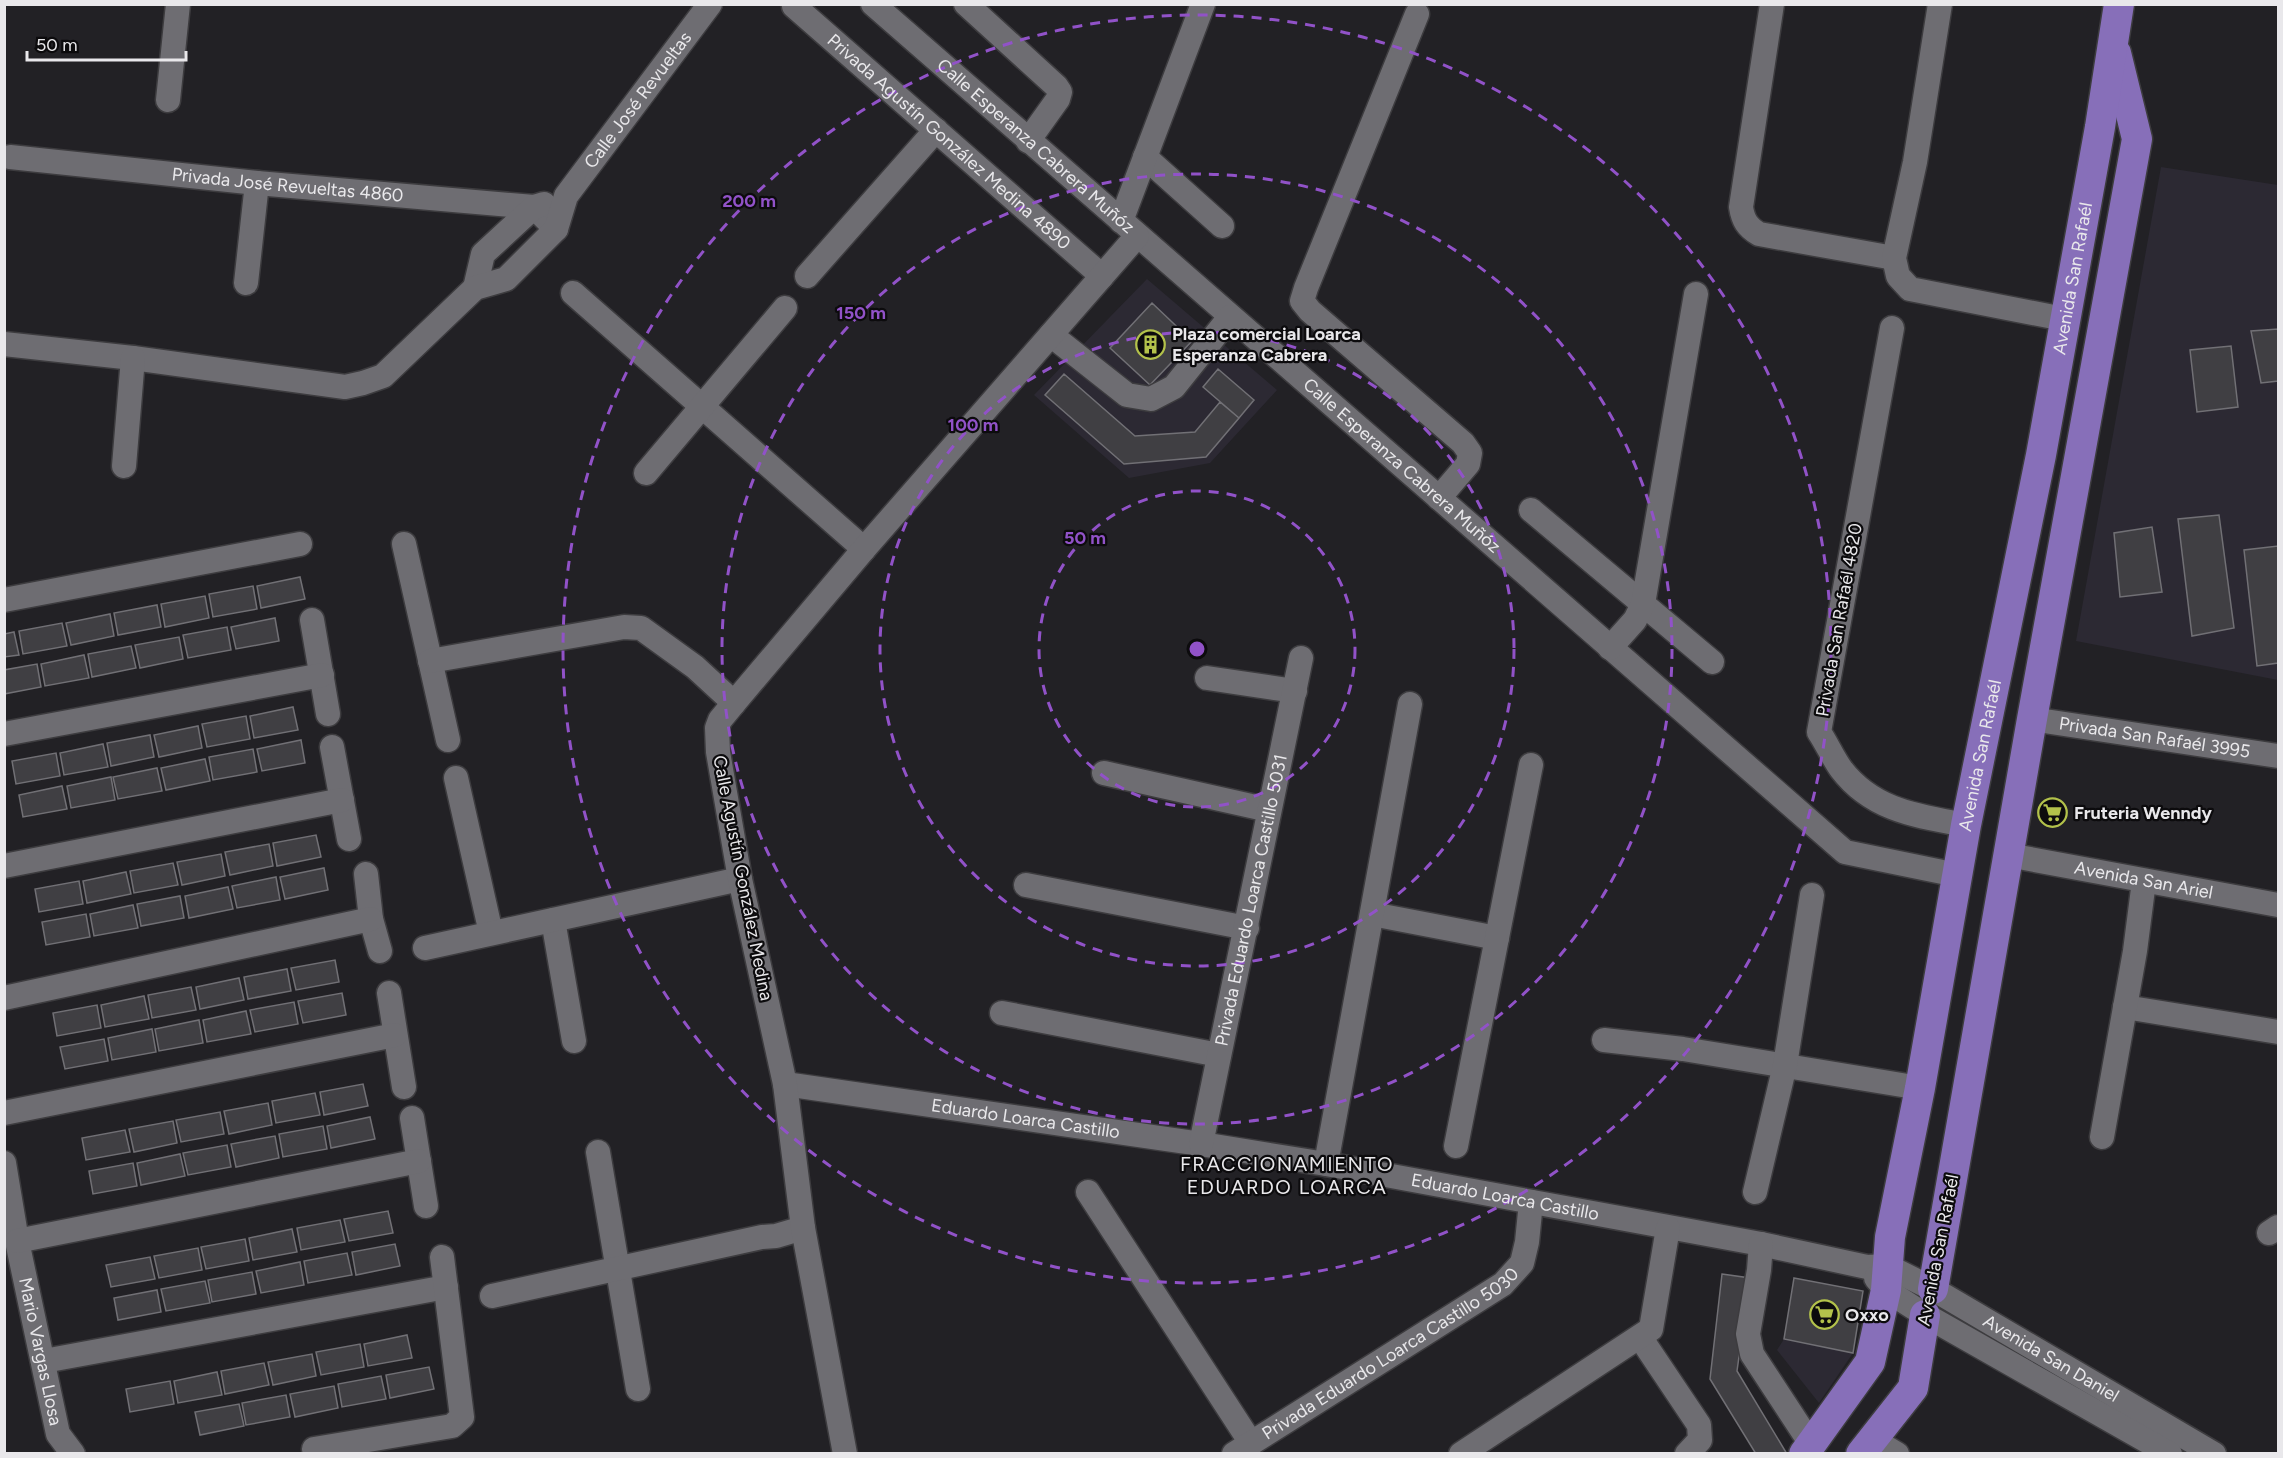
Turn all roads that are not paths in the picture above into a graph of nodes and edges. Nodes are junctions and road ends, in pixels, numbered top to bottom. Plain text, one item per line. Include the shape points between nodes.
1 (178, 4) edge
2 (710, 4) edge
3 (873, 4) edge
4 (966, 4) edge
5 (1203, 4) edge
6 (1772, 4) edge
7 (1940, 4) edge
8 (2119, 4) edge
9 (794, 6) dead end
10 (1417, 14) dead end
11 (2112, 39) junction
12 (168, 100) dead end
13 (936, 130) junction
14 (1028, 141) junction
15 (10, 157) dead end
16 (1145, 157) junction
17 (258, 183) junction
18 (566, 196) junction
19 (534, 207) junction
20 (1222, 226) dead end
21 (556, 229) junction
22 (1129, 229) junction
23 (1894, 258) junction
24 (807, 276) dead end
25 (1102, 276) junction
26 (246, 283) dead end
27 (476, 288) junction
28 (573, 293) dead end
29 (1696, 294) dead end
30 (785, 308) dead end
31 (1230, 317) junction
32 (2064, 319) junction
33 (1892, 328) dead end
34 (1051, 336) junction
35 (4, 344) edge
36 (133, 358) junction
37 (702, 409) junction
38 (2041, 455) junction
39 (2079, 462) junction
40 (124, 466) dead end
41 (646, 473) dead end
42 (1439, 498) junction
43 (1531, 510) dead end
44 (300, 544) dead end
45 (404, 544) dead end
46 (864, 549) junction
47 (4, 600) edge
48 (1643, 604) junction
49 (312, 620) dead end
50 (1610, 648) junction
51 (1300, 658) dead end
52 (430, 661) junction
53 (1712, 662) dead end
54 (322, 675) junction
55 (1207, 678) dead end
56 (1294, 691) junction
57 (734, 704) junction
58 (1410, 704) dead end
59 (328, 714) dead end
60 (2032, 719) junction
61 (4, 734) edge
62 (448, 740) dead end
63 (332, 747) dead end
64 (2278, 756) edge
65 (1531, 765) dead end
66 (1104, 772) dead end
67 (456, 778) dead end
68 (342, 800) junction
69 (1269, 810) junction
70 (1966, 825) junction
71 (349, 839) dead end
72 (2008, 855) junction
73 (4, 866) edge
74 (366, 874) dead end
75 (1957, 875) junction
76 (740, 879) junction
77 (2144, 881) junction
78 (1026, 885) dead end
79 (1812, 896) dead end
80 (2278, 905) edge
81 (1372, 914) junction
82 (371, 919) junction
83 (553, 920) junction
84 (1246, 928) junction
85 (491, 933) junction
86 (1497, 938) junction
87 (425, 948) dead end
88 (380, 951) dead end
89 (388, 993) dead end
90 (4, 998) edge
91 (2125, 1007) junction
92 (1002, 1013) dead end
93 (2278, 1032) edge
94 (395, 1035) junction
95 (1605, 1040) dead end
96 (573, 1041) dead end
97 (1219, 1055) junction
98 (1785, 1065) junction
99 (785, 1083) junction
100 (404, 1087) dead end
101 (1920, 1088) junction
102 (4, 1113) edge
103 (412, 1118) dead end
104 (2102, 1137) dead end
105 (1202, 1143) junction
106 (1456, 1146) dead end
107 (598, 1152) dead end
108 (419, 1161) junction
109 (4, 1163) edge
110 (1326, 1164) junction
111 (1088, 1192) dead end
112 (1755, 1192) dead end
113 (1532, 1202) junction
114 (426, 1206) dead end
115 (803, 1228) junction
116 (1668, 1228) junction
117 (17, 1241) junction
118 (1761, 1244) junction
119 (442, 1257) dead end
120 (617, 1268) junction
121 (1880, 1274) junction
122 (446, 1287) junction
123 (492, 1296) dead end
124 (1929, 1302) junction
125 (1640, 1337) junction
126 (44, 1361) junction
127 (638, 1389) dead end
128 (1867, 1446) edge
129 (1242, 1448) edge
130 (314, 1449) dead end
131 (1808, 1449) edge
132 (73, 1454) edge
133 (844, 1454) edge
134 (1461, 1454) edge
135 (1687, 1454) edge
136 (1898, 1454) edge
137 (2170, 1454) edge
138 (2214, 1454) edge

1 - 12 street
2 - 18 street, Calle José Revueltas
3 - 14 street, Calle Esperanza Cabrera Muñóz
4 - 14 street via 1060,92
5 - 16 street
6 - 23 street via 1741,207 1743,218 1759,234
7 - 23 street via 1915,162
8 - 11 main road, Avenida San Rafaél
9 - 13 street, Privada Agustín González Medina 4890
10 - 42 street via 1302,301 1470,453 1468,464
11 - 32 main road, Avenida San Rafaél via 2100,127
11 - 39 main road, Avenida San Rafaél via 2137,139
13 - 24 street
13 - 25 street, Privada Agustín González Medina 4890
14 - 22 street, Calle Esperanza Cabrera Muñóz
15 - 17 street, Privada José Revueltas 4860
16 - 20 street
16 - 22 street
17 - 19 street, Privada José Revueltas 4860
17 - 26 street
18 - 19 street
18 - 21 street, Calle José Revueltas
19 - 21 street
19 - 27 street via 483,254
21 - 27 street, Calle José Revueltas via 506,279
22 - 25 street, Calle Agustín González Medina
22 - 31 street, Calle Esperanza Cabrera Muñóz
23 - 32 street via 1898,276 1910,289
25 - 34 street, Calle Agustín González Medina
27 - 36 street, Calle José Revueltas via 383,376 345,387
28 - 37 street
29 - 48 street
30 - 37 street
31 - 34 street via 1174,387 1151,399 1127,395
31 - 42 street, Calle Esperanza Cabrera Muñóz
32 - 38 main road, Avenida San Rafaél
33 - 70 street, Privada San Rafaél 4820 via 1820,732 1842,769 1886,806
34 - 46 street, Calle Agustín González Medina
35 - 36 street
36 - 40 street
37 - 41 street
37 - 46 street
38 - 39 street
38 - 70 main road, Avenida San Rafaél
39 - 60 main road, Avenida San Rafaél
42 - 50 street, Calle Esperanza Cabrera Muñóz
43 - 48 street
44 - 47 street
45 - 52 street
46 - 57 street, Calle Agustín González Medina
48 - 50 street via 1635,620
48 - 53 street
49 - 54 street
50 - 75 street, Calle Esperanza Cabrera Muñóz via 1845,852
51 - 56 street, Privada Eduardo Loarca Castillo 5031
52 - 57 street via 624,627 641,628 695,667
52 - 62 street
54 - 59 street
54 - 61 street
55 - 56 street
56 - 69 street, Privada Eduardo Loarca Castillo 5031
57 - 76 street, Calle Agustín González Medina via 717,729
58 - 81 street
60 - 64 street, Privada San Rafaél 3995
60 - 72 main road, Avenida San Rafaél
63 - 68 street
65 - 86 street
66 - 69 street
67 - 85 street
68 - 71 street
68 - 73 street
69 - 84 street, Privada Eduardo Loarca Castillo 5031
70 - 75 main road, Avenida San Rafaél
72 - 77 street, Avenida San Ariel
72 - 124 main road, Avenida San Rafaél
74 - 82 street
75 - 101 main road, Avenida San Rafaél
76 - 83 street
76 - 99 street, Calle Agustín González Medina
77 - 80 street, Avenida San Ariel
77 - 91 street
78 - 84 street
79 - 98 street
81 - 86 street
81 - 110 street
82 - 88 street
82 - 90 street
83 - 85 street
83 - 96 street
84 - 97 street, Privada Eduardo Loarca Castillo 5031
85 - 87 street
86 - 106 street
89 - 94 street
91 - 93 street
91 - 104 street
92 - 97 street
94 - 100 street
94 - 102 street
95 - 98 street
97 - 105 street, Privada Eduardo Loarca Castillo 5031
98 - 101 street
98 - 112 street
99 - 105 street, Eduardo Loarca Castillo
99 - 115 street, Calle Agustín González Medina
101 - 121 main road, Avenida San Rafaél
103 - 108 street
105 - 110 street, Eduardo Loarca Castillo
107 - 120 street
108 - 114 street
108 - 117 street
109 - 117 street, Mario Vargas Llosa
110 - 113 street, Eduardo Loarca Castillo
111 - 129 street
113 - 116 street, Eduardo Loarca Castillo
113 - 129 street, Privada Eduardo Loarca Castillo 5030 via 1522,1263 1503,1284
115 - 120 street
115 - 133 street, Calle Agustín González Medina
116 - 118 street, Eduardo Loarca Castillo
116 - 125 street via 1651,1329
117 - 126 street, Mario Vargas Llosa
118 - 121 street, Eduardo Loarca Castillo
118 - 131 street via 1748,1334 1752,1354
119 - 122 street
120 - 123 street
120 - 127 street
121 - 124 street, Avenida San Daniel
121 - 131 main road, Avenida San Rafaél via 1870,1362
122 - 126 street
122 - 130 street via 462,1417 452,1426
124 - 128 main road, Avenida San Rafaél via 1913,1388
124 - 137 street, Avenida San Daniel
124 - 138 street, Avenida San Daniel
125 - 134 street
125 - 135 street via 1699,1425 1700,1440
126 - 132 street, Mario Vargas Llosa via 58,1434
128 - 136 street

